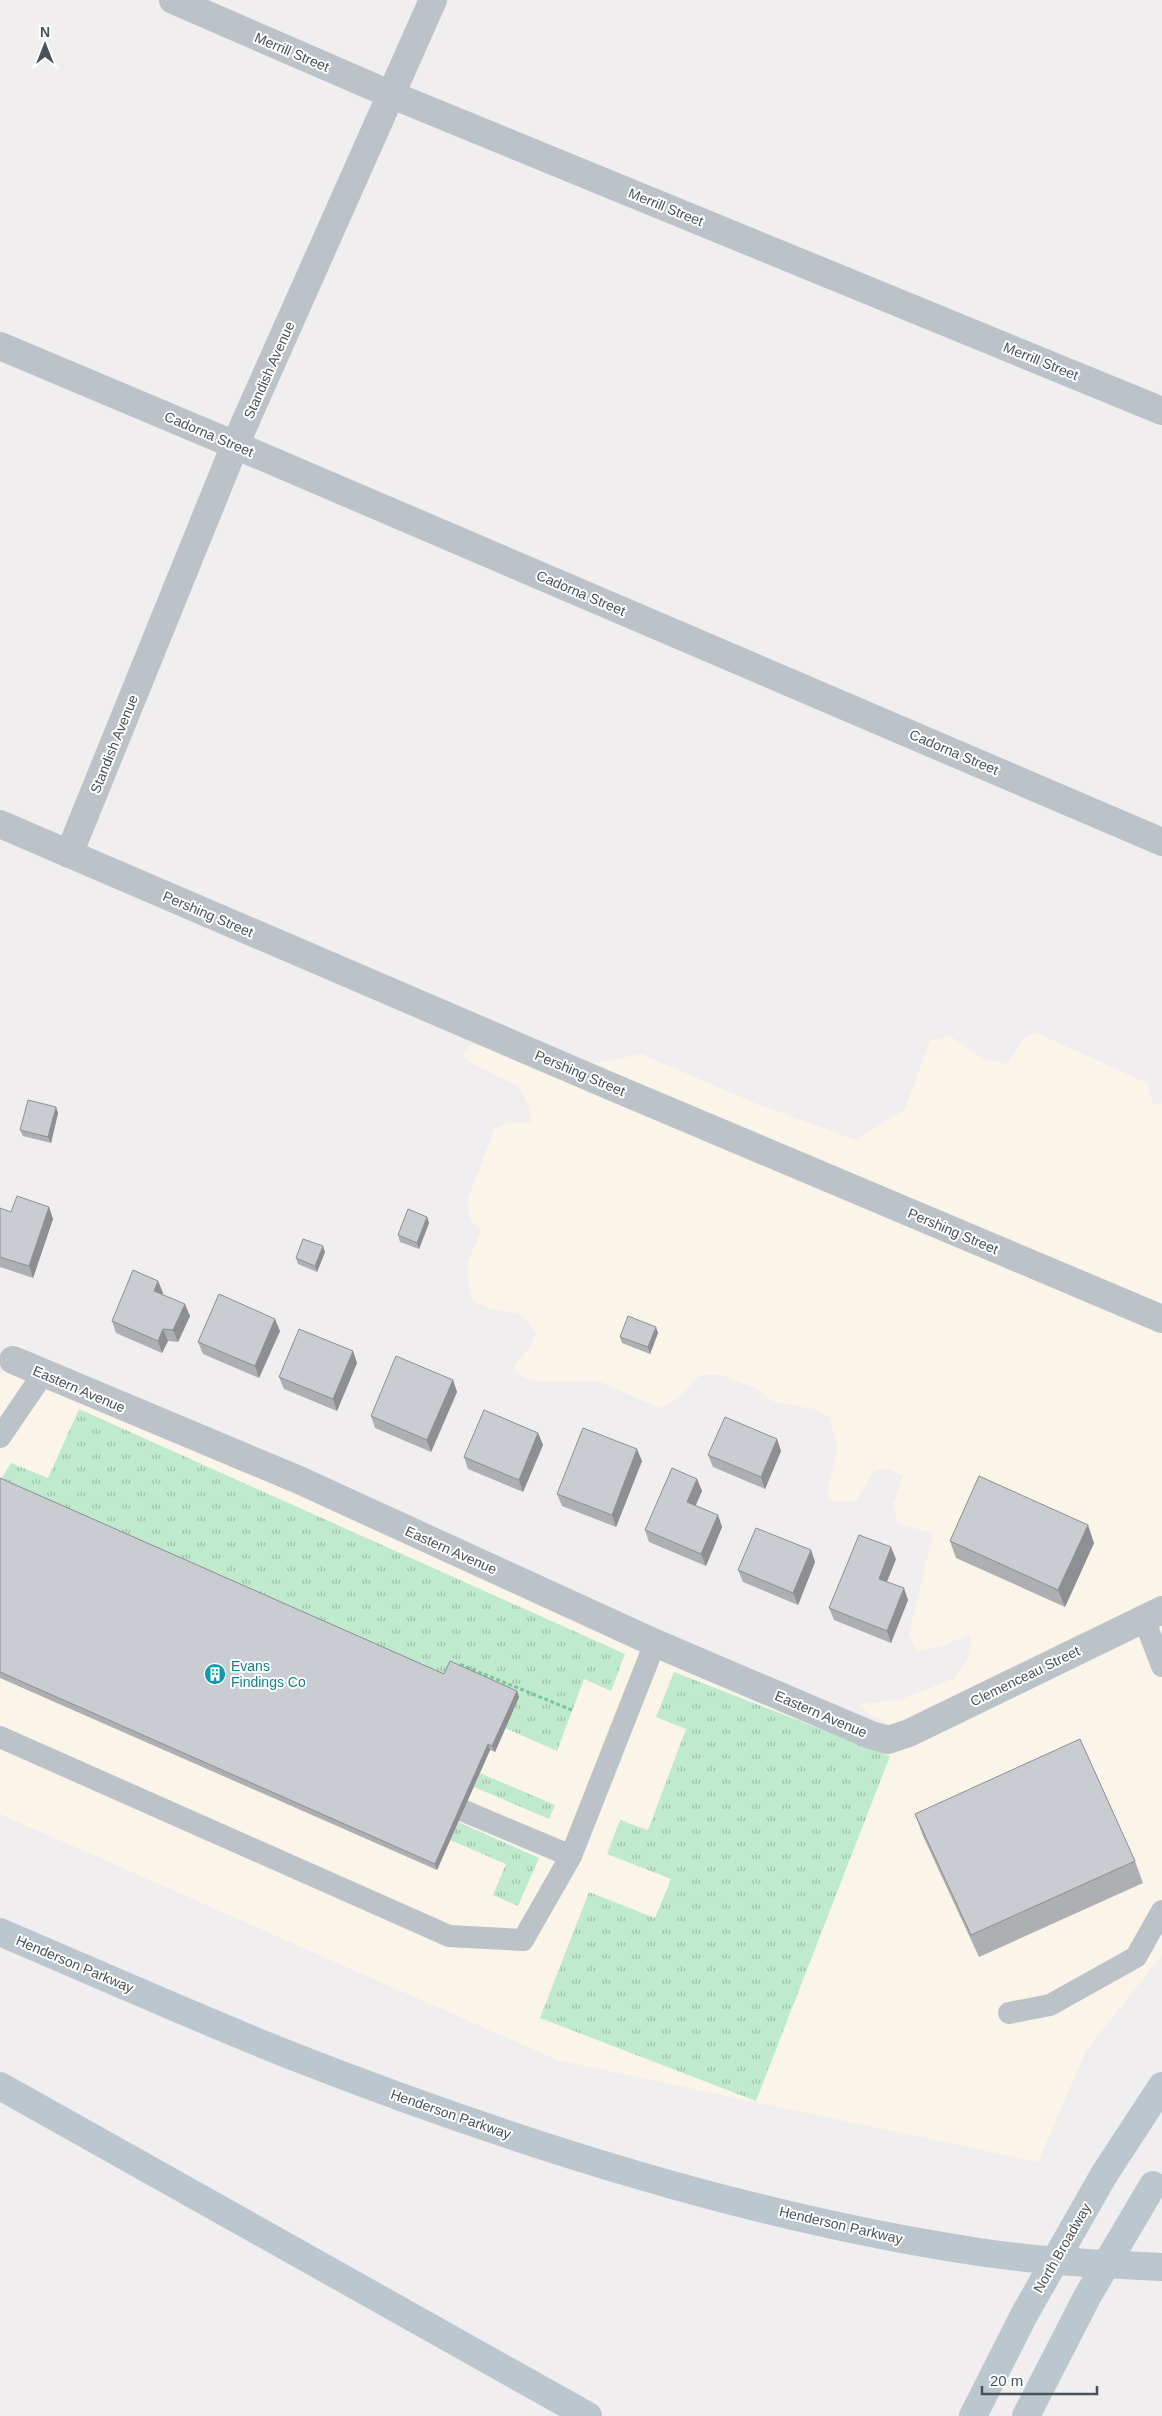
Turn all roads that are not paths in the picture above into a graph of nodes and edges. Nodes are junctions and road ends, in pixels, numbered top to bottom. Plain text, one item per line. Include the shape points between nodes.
1 (173, 0) edge
2 (433, 0) edge
3 (392, 95) junction
4 (0, 346) edge
5 (1162, 411) edge
6 (236, 445) junction
7 (0, 824) edge
8 (1162, 842) edge
9 (69, 854) junction
10 (1162, 1319) edge
11 (14, 1360) dead end
12 (44, 1374) junction
13 (0, 1438) edge
14 (1153, 1615) edge
15 (655, 1643) junction
16 (1162, 1666) edge
17 (0, 1736) edge
18 (888, 1740) joint
19 (464, 1811) edge
20 (571, 1856) junction
21 (1162, 1911) edge
22 (0, 1932) edge
23 (1009, 2013) dead end
24 (0, 2086) edge
25 (1162, 2086) edge
26 (1158, 2179) edge
27 (1162, 2267) edge
28 (588, 2416) edge
29 (973, 2416) edge
30 (1026, 2416) edge

1 - 3 street, Merrill Street
2 - 3 street, Standish Avenue
3 - 5 street, Merrill Street
3 - 6 street, Standish Avenue
4 - 6 street, Cadorna Street
6 - 8 street, Cadorna Street
6 - 9 street, Standish Avenue
7 - 9 street, Pershing Street
9 - 10 street, Pershing Street
11 - 12 street, Eastern Avenue
12 - 13 lane
12 - 15 street, Eastern Avenue via 299,1480
14 - 16 lane
14 - 18 street, Clemenceau Street
15 - 18 street, Eastern Avenue
15 - 20 lane
17 - 20 lane via 449,1936 523,1940
19 - 20 lane
21 - 23 lane via 1136,1957 1050,2005
22 - 27 main road, Henderson Parkway via 286,2053 424,2105 584,2159 722,2197 920,2242 1034,2258
24 - 28 main road
25 - 29 main road, North Broadway, bridge via 1105,2173 1028,2307
26 - 30 main road, bridge via 1087,2298

